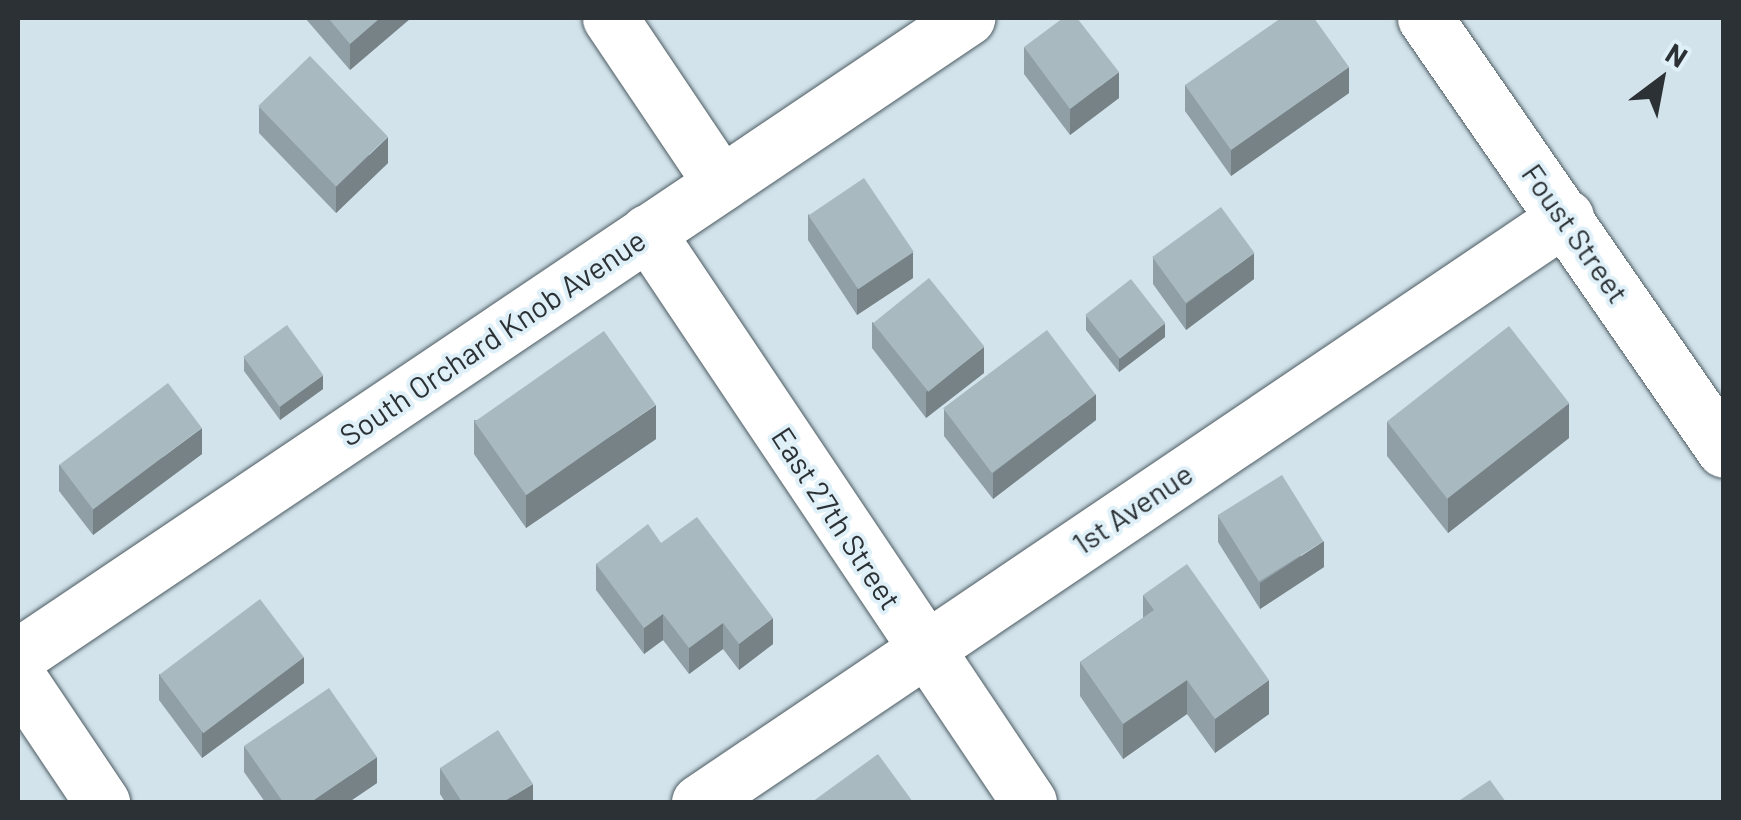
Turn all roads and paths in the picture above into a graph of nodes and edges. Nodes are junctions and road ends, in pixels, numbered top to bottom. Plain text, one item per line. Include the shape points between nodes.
1 (610, 18) edge
2 (967, 18) edge
3 (1425, 18) edge
4 (721, 182) junction
5 (1566, 217) junction
6 (647, 232) junction
7 (1724, 450) edge
8 (923, 649) junction
9 (18, 656) edge
10 (18, 677) edge
11 (102, 802) edge
12 (699, 802) edge
13 (1029, 802) edge

1 - 4 street
2 - 4 street, South Orchard Knob Avenue
3 - 5 street, Foust Street
4 - 6 street, South Orchard Knob Avenue
5 - 7 street, Foust Street
5 - 8 street, 1st Avenue
6 - 8 street, East 27th Street
6 - 9 street, South Orchard Knob Avenue
8 - 12 street, 1st Avenue
8 - 13 street, East 27th Street
10 - 11 street

